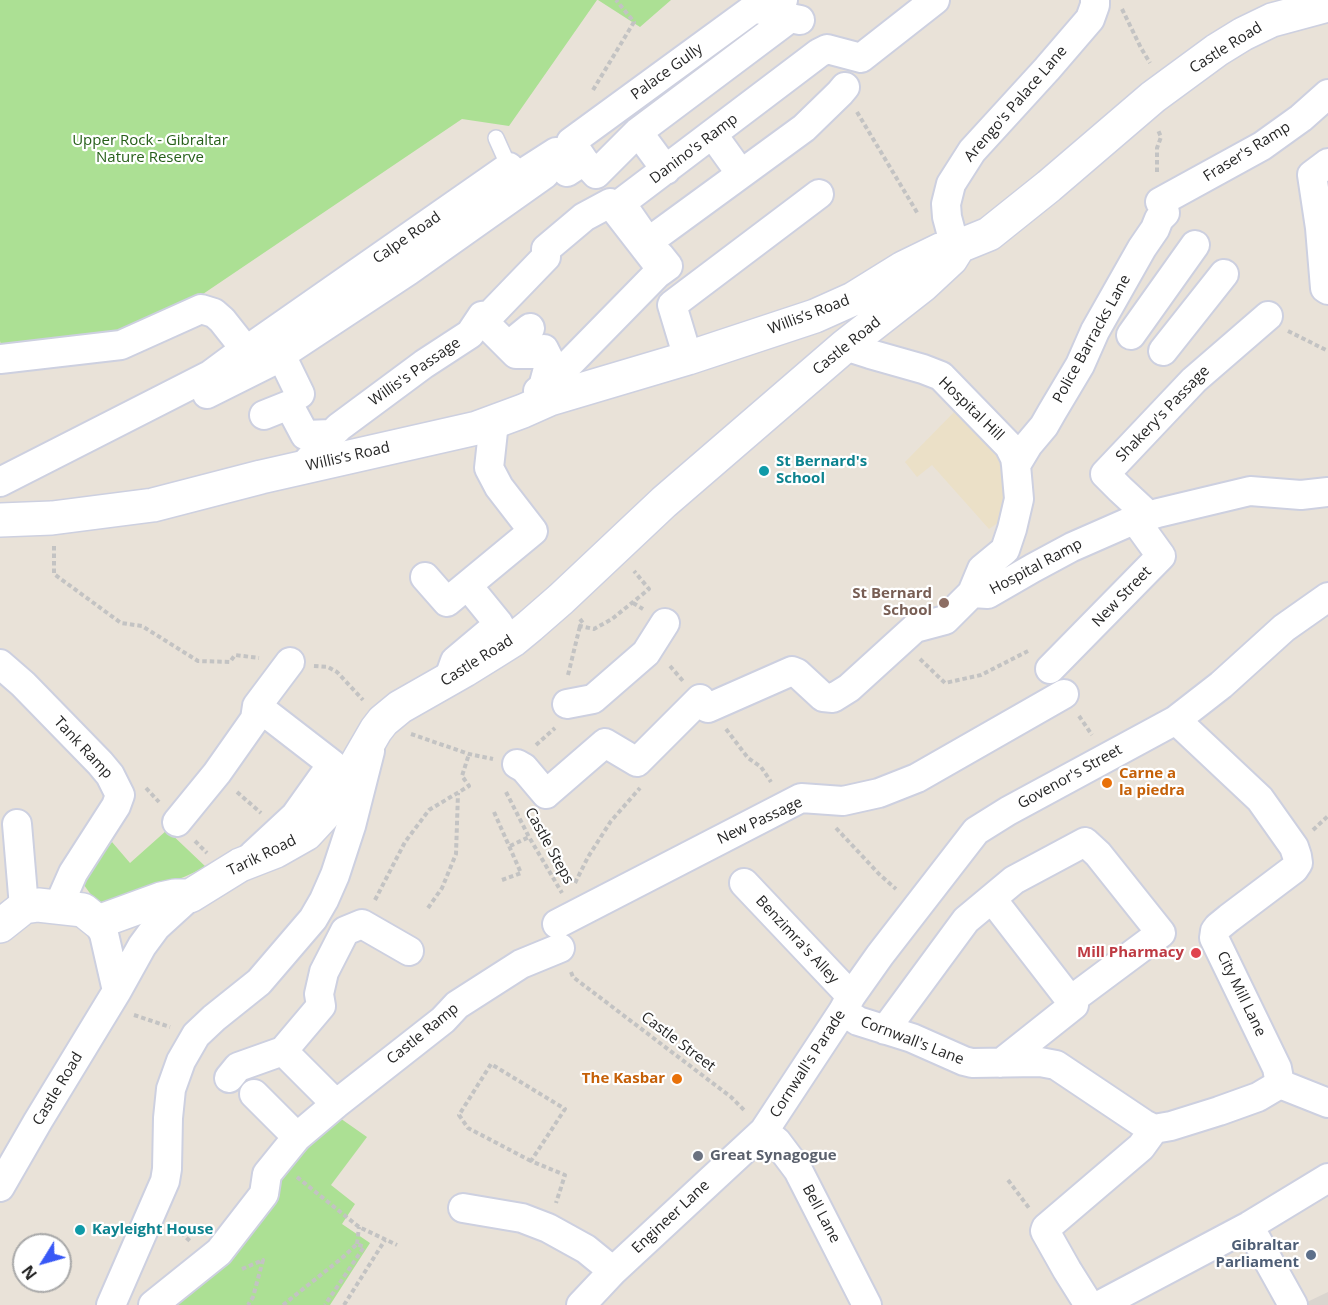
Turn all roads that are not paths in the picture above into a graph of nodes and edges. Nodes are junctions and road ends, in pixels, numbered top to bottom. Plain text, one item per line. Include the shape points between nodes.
1 (935, 0) edge
2 (1095, 0) edge
3 (1328, 5) edge
4 (791, 7) edge
5 (1278, 10) edge
6 (823, 51) junction
7 (844, 87) road end
8 (1328, 94) edge
9 (638, 132) junction
10 (712, 135) junction
11 (496, 138) dead end
12 (569, 162) junction
13 (1328, 163) edge
14 (509, 168) junction
15 (666, 170) junction
16 (741, 174) junction
17 (819, 194) dead end
18 (1163, 208) joint
19 (664, 230) junction
20 (1196, 245) dead end
21 (949, 249) junction
22 (662, 270) junction
23 (1224, 274) dead end
24 (1328, 290) edge
25 (490, 315) junction
26 (1268, 316) dead end
27 (530, 328) dead end
28 (1131, 335) dead end
29 (845, 345) junction
30 (508, 346) junction
31 (245, 349) junction
32 (1163, 351) dead end
33 (281, 355) junction
34 (688, 358) junction
35 (0, 359) edge
36 (300, 394) dead end
37 (520, 412) junction
38 (264, 415) dead end
39 (123, 419) junction
40 (332, 434) junction
41 (1016, 465) junction
42 (302, 468) junction
43 (0, 482) edge
44 (1328, 492) edge
45 (1142, 518) junction
46 (0, 520) edge
47 (425, 577) dead end
48 (468, 586) junction
49 (972, 593) junction
50 (1328, 597) edge
51 (665, 623) dead end
52 (1044, 658) road end
53 (290, 662) road end
54 (0, 664) edge
55 (448, 680) junction
56 (1064, 694) dead end
57 (567, 704) road end
58 (257, 706) junction
59 (1176, 720) junction
60 (379, 727) junction
61 (517, 764) road end
62 (177, 822) dead end
63 (17, 824) dead end
64 (243, 864) junction
65 (744, 883) dead end
66 (190, 896) junction
67 (992, 898) junction
68 (58, 907) junction
69 (12, 917) edge
70 (98, 922) junction
71 (561, 924) joint
72 (409, 951) dead end
73 (112, 999) junction
74 (1071, 1000) junction
75 (847, 1004) junction
76 (885, 1030) junction
77 (283, 1051) junction
78 (1001, 1063) junction
79 (229, 1078) dead end
80 (1280, 1084) junction
81 (254, 1094) dead end
82 (1328, 1103) edge
83 (336, 1104) junction
84 (1154, 1129) junction
85 (764, 1131) junction
86 (297, 1137) junction
87 (1328, 1178) edge
88 (0, 1186) edge
89 (463, 1208) dead end
90 (1249, 1226) junction
91 (613, 1271) junction
92 (111, 1305) edge
93 (153, 1305) edge
94 (581, 1305) edge
95 (867, 1305) edge
96 (1089, 1305) edge
97 (1100, 1305) edge
98 (1293, 1305) edge

1 - 6 street via 861,58
2 - 21 street, Arengo's Palace Lane via 1090,19 972,151 951,184 945,204
3 - 5 street, Castle Road
4 - 6 street
4 - 9 street, Palace Gully via 790,18
4 - 12 street, Palace Gully via 753,9 571,142
5 - 21 street, Castle Road via 1197,63 989,234
6 - 10 street, Danino's Ramp
7 - 16 street, Danino's Ramp via 804,128
8 - 18 street, Fraser's Ramp via 1262,146
9 - 12 street, Palace Gully via 596,174
9 - 15 street
10 - 15 street, Danino's Ramp
10 - 16 street
11 - 14 lane
12 - 14 street via 556,152 517,177
12 - 33 street
13 - 24 street via 1312,174
14 - 31 street, Calpe Road
15 - 19 street, Danino's Ramp via 621,203 648,242
16 - 19 street, Danino's Ramp
17 - 34 street via 672,305
18 - 41 street, Police Barracks Lane via 1080,365
19 - 22 street via 666,238 654,247 668,266
20 - 28 street
21 - 29 street, Castle Road via 951,259 923,285
21 - 34 street, Willis’s Road via 903,268 815,316
22 - 25 street, Willis's Passage via 610,203 584,217 546,249 546,257
22 - 37 street
23 - 32 street
25 - 30 street via 488,326
25 - 40 street, Willis's Passage via 482,316 470,334
26 - 45 street, Shakery's Passage via 1194,380 1105,474
27 - 30 street
29 - 41 street, Hospital Hill via 941,376 1009,446
29 - 55 street, Castle Road via 521,633
30 - 37 street via 516,354 535,354 544,349 550,361 543,387
31 - 35 street via 222,320 201,309 121,345
31 - 39 street, Calpe Road via 210,375
33 - 36 street
33 - 39 street via 173,410
34 - 37 street, Willis’s Road
37 - 42 street, Willis’s Road via 465,430
37 - 48 street via 489,468 534,531
38 - 40 street via 289,405 305,435
39 - 43 street, Calpe Road
40 - 42 street, Willis's Passage
41 - 49 street, Hospital Hill via 1019,499 1005,550 982,569
42 - 46 street, Willis’s Road via 153,505 52,518
44 - 45 street, Hospital Ramp via 1301,495 1250,491
45 - 49 street, Hospital Ramp via 1072,547 988,594
45 - 52 street, New Street via 1161,556
47 - 48 street via 447,602
48 - 55 street via 499,624 455,661
49 - 61 street, Hospital Ramp via 945,620 915,628 833,698 823,697 792,671 704,703 637,762 605,743 546,794
50 - 59 street, Govenor's Street via 1284,628
51 - 57 street via 646,653 593,699
53 - 58 street
54 - 68 street, Tank Ramp via 100,763 120,795 73,873
55 - 60 street, Castle Road via 400,707
56 - 71 street, New Passage via 917,778 843,801 801,798
58 - 62 street via 255,719
58 - 64 street via 332,764 295,816
59 - 75 street, Govenor's Street via 976,831 880,954
59 - 80 street, City Mill Lane via 1260,799 1298,856 1294,868 1228,918 1218,927 1214,938 1277,1068
60 - 64 street, Tarik Road via 332,806 306,834
60 - 92 street via 335,874 313,919 259,982 196,1035 181,1061 171,1089 165,1180
63 - 69 street
64 - 66 street, Tarik Road
65 - 75 street, Benzimra's Alley
66 - 70 street, Tarik Road via 161,898
66 - 73 street, Castle Road via 156,927
67 - 74 street
67 - 74 street via 1014,880 1085,842 1161,933
67 - 76 street via 966,920
68 - 69 street via 38,905
68 - 70 street via 83,910
70 - 73 street via 104,934
71 - 83 street, Castle Ramp via 521,964 457,1005
72 - 77 street via 362,924 345,931 324,972 321,1006
73 - 88 street, Castle Road
74 - 78 street via 1074,1005
75 - 76 street, Cornwall's Lane via 858,1021
75 - 85 street, Cornwall's Parade
76 - 78 street, Cornwall's Lane via 964,1061
77 - 79 street via 238,1067
77 - 83 street
78 - 84 street, Cornwall's Lane via 1056,1065
80 - 82 street
80 - 84 street via 1219,1111
81 - 86 street
83 - 86 street, Castle Ramp
84 - 96 street via 1141,1146 1046,1228
85 - 91 street, Engineer Lane
85 - 95 street, Bell Lane via 798,1170
86 - 93 street, Castle Ramp via 267,1174 264,1194 219,1252 223,1265
87 - 90 street
89 - 91 street via 522,1218 548,1228 586,1249
90 - 97 street
90 - 98 street
91 - 94 street, Engineer Lane

